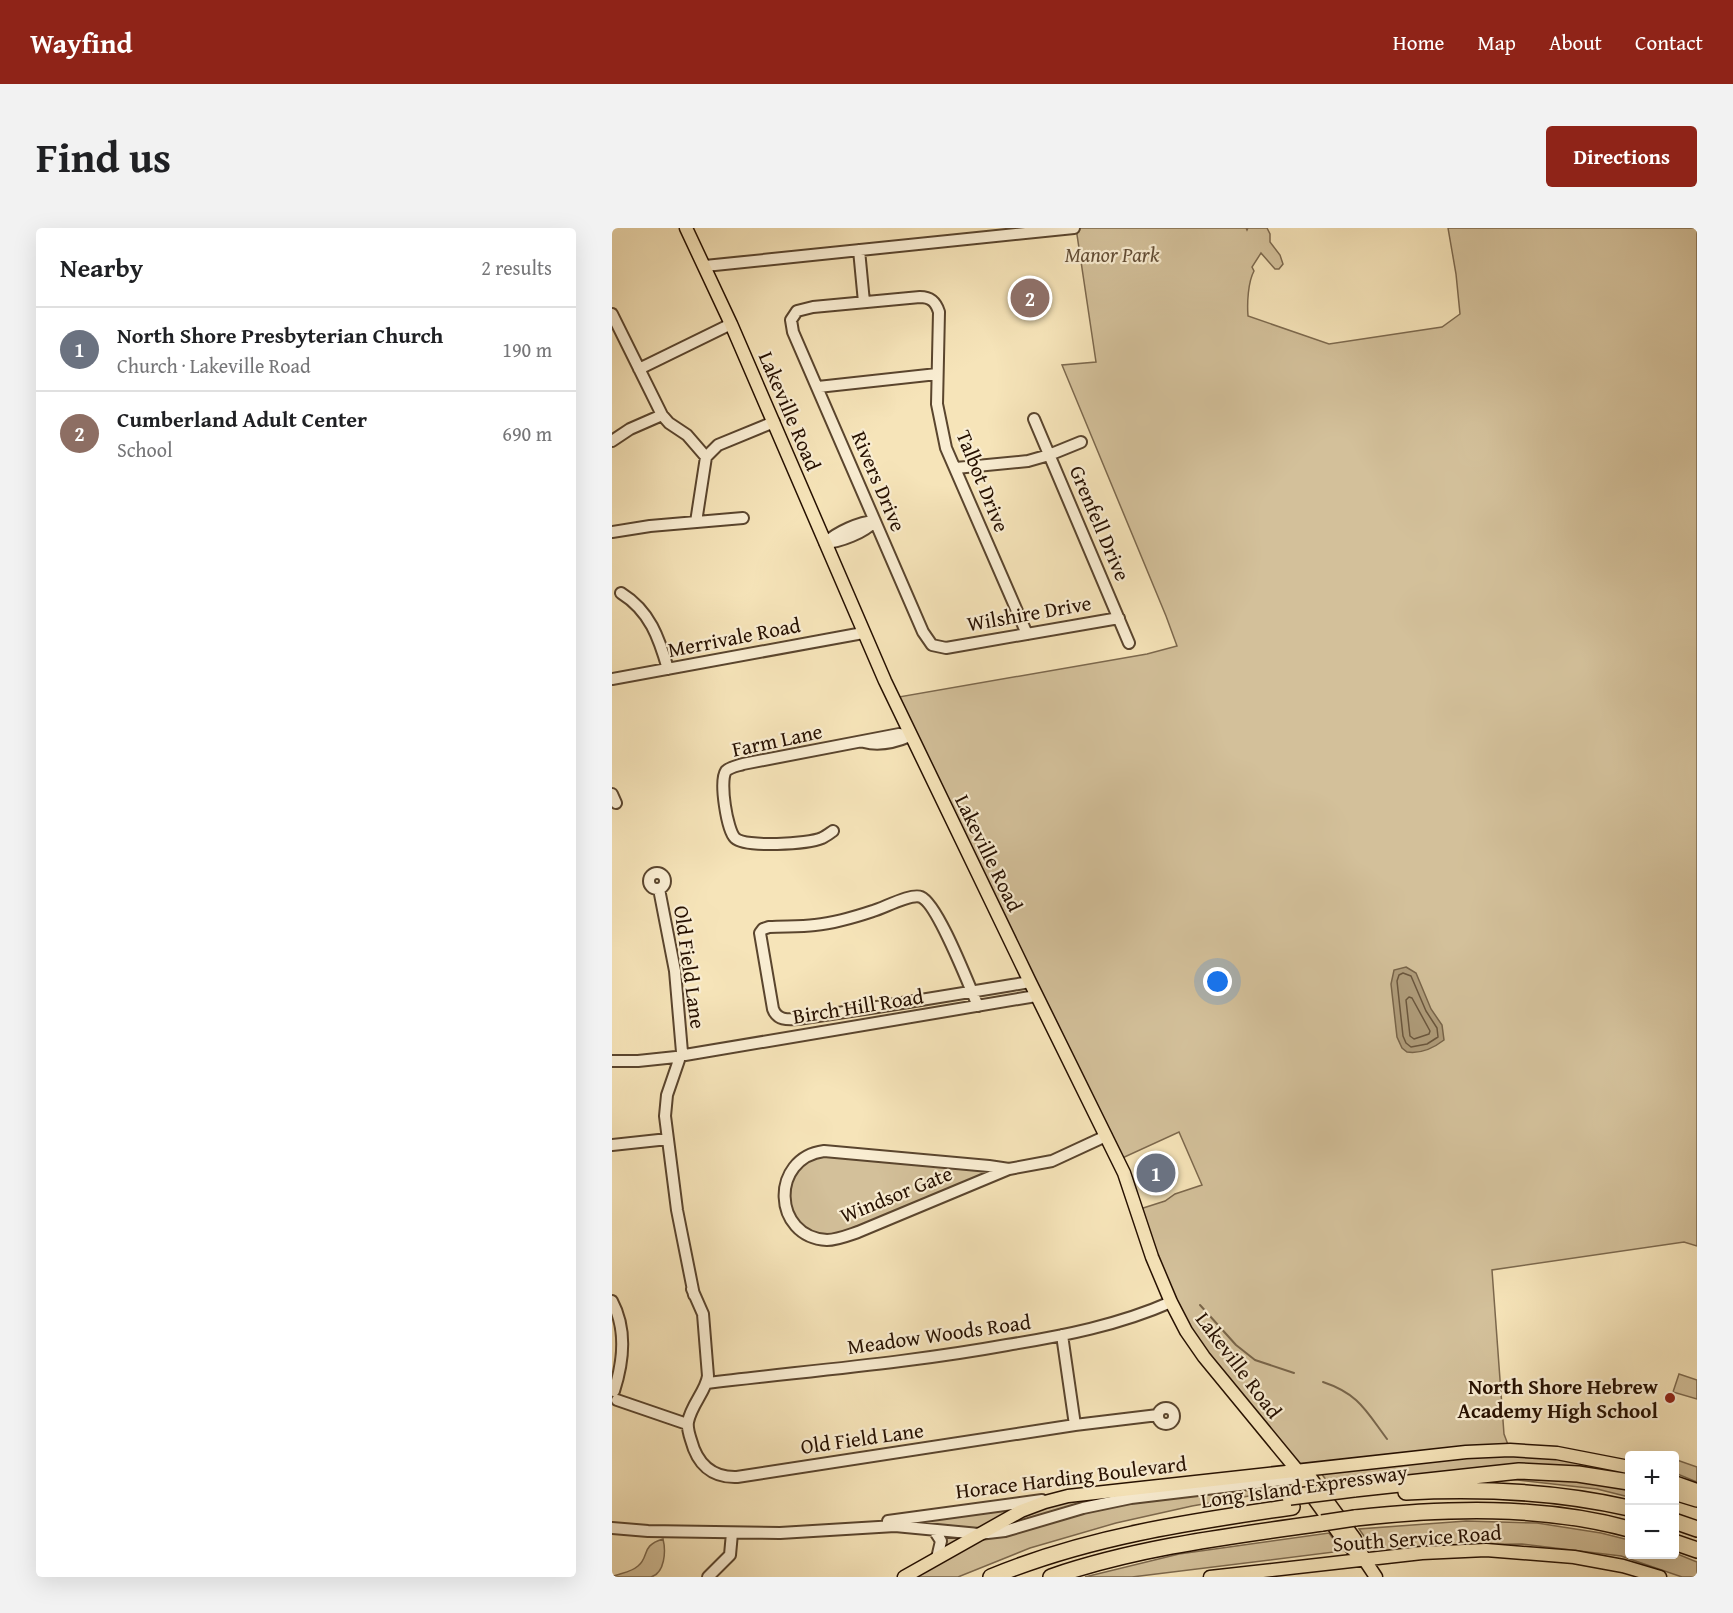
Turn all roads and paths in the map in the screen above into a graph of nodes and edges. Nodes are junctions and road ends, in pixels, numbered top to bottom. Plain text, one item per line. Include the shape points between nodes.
1 (686, 228) edge
2 (952, 228) edge
3 (1074, 228) edge
4 (953, 240) junction
5 (859, 250) junction
6 (705, 266) junction
7 (864, 302) junction
8 (612, 314) edge
9 (731, 324) junction
10 (639, 369) junction
11 (938, 374) junction
12 (818, 387) junction
13 (663, 415) junction
14 (1035, 419) dead end
15 (774, 422) junction
16 (612, 441) edge
17 (1081, 442) dead end
18 (1049, 455) junction
19 (706, 457) junction
20 (956, 468) junction
21 (743, 518) dead end
22 (875, 521) junction
23 (696, 522) junction
24 (612, 532) edge
25 (825, 543) junction
26 (621, 593) dead end
27 (1119, 618) junction
28 (863, 633) junction
29 (1027, 634) junction
30 (1129, 643) dead end
31 (946, 648) joint
32 (669, 669) junction
33 (612, 680) edge
34 (910, 736) junction
35 (833, 831) dead end
36 (659, 889) dead end
37 (1030, 982) junction
38 (972, 992) junction
39 (1036, 996) junction
40 (978, 1006) junction
41 (681, 1056) junction
42 (612, 1061) edge
43 (1106, 1136) junction
44 (668, 1139) junction
45 (616, 1146) edge
46 (1009, 1169) junction
47 (612, 1301) edge
48 (1171, 1302) junction
49 (1062, 1335) junction
50 (707, 1383) junction
51 (614, 1396) edge
52 (1158, 1415) dead end
53 (687, 1425) junction
54 (1075, 1425) junction
55 (1625, 1466) edge
56 (1302, 1475) junction
57 (1625, 1481) edge
58 (1679, 1484) edge
59 (1697, 1490) edge
60 (1354, 1493) junction
61 (1679, 1494) edge
62 (1053, 1499) junction
63 (1697, 1499) edge
64 (1625, 1507) edge
65 (1679, 1523) edge
66 (612, 1528) edge
67 (849, 1528) junction
68 (1625, 1528) edge
69 (1697, 1529) edge
70 (934, 1530) junction
71 (732, 1533) junction
72 (979, 1534) junction
73 (1679, 1544) edge
74 (1697, 1550) edge
75 (937, 1558) junction
76 (1364, 1559) junction
77 (708, 1577) edge
78 (904, 1577) edge
79 (991, 1577) edge
80 (1051, 1577) edge
81 (1210, 1577) edge
82 (1376, 1577) edge
83 (1660, 1577) edge

1 - 6 main road, Lakeville Road
2 - 4 street
3 - 4 street
4 - 5 street
5 - 6 street
5 - 7 street
6 - 9 main road, Lakeville Road
7 - 11 street, Talbot Drive via 920,297 933,300 939,312
7 - 12 street, Rivers Drive via 804,308 793,316 794,332
8 - 10 street
9 - 10 street
9 - 15 main road, Lakeville Road
10 - 13 street
11 - 12 street
11 - 20 street, Talbot Drive via 939,419
12 - 22 street, Rivers Drive
13 - 16 street
13 - 19 street
14 - 18 street, Grenfell Drive
15 - 19 street via 718,446
15 - 25 main road, Lakeville Road
17 - 18 street
18 - 20 street via 1028,461
18 - 27 street, Grenfell Drive
19 - 23 street
20 - 29 street, Talbot Drive
21 - 23 street
22 - 25 street via 831,537
22 - 31 street, Rivers Drive via 927,639 932,645
23 - 24 street
25 - 28 main road, Lakeville Road
26 - 32 street via 639,606 652,623
27 - 29 street, Wilshire Drive
27 - 30 street, Grenfell Drive
28 - 32 street, Merrivale Road
28 - 34 main road, Lakeville Road
29 - 31 street, Wilshire Drive
32 - 33 street, Merrivale Road
34 - 35 street, Farm Lane via 726,771 722,780 731,832 738,840 752,844 802,842 821,839
34 - 37 main road, Lakeville Road
36 - 41 street, Old Field Lane via 675,971
37 - 38 street
37 - 39 main road, Lakeville Road
38 - 38 street via 935,911 921,897 832,922 769,927 759,935 772,1002 783,1019
38 - 40 street
39 - 40 street, Birch Hill Road
39 - 43 main road, Lakeville Road
40 - 41 street, Birch Hill Road
41 - 42 street, Birch Hill Road
41 - 44 street, Old Field Lane via 665,1109
43 - 46 street, Windsor Gate via 1062,1158
43 - 48 main road, Lakeville Road via 1124,1173
44 - 45 street
44 - 50 street, Old Field Lane via 676,1210 704,1344
46 - 46 street, Windsor Gate via 816,1152 793,1169 784,1199 786,1210 798,1227 814,1238 833,1239
47 - 51 street via 620,1315 623,1342
48 - 49 street, Meadow Woods Road via 1124,1320
48 - 56 main road, Lakeville Road via 1204,1357
49 - 50 street, Meadow Woods Road via 907,1361
49 - 54 street
50 - 53 street via 697,1397
51 - 53 street
52 - 54 street, Old Field Lane
53 - 54 street, Old Field Lane via 702,1465 713,1473 733,1477
55 - 56 main road via 1563,1454 1510,1450 1454,1453
56 - 62 main road, Horace Harding Boulevard
56 - 72 street, Horace Harding Boulevard via 1131,1498 1005,1531
56 - 76 main road, Lakeville Road via 1355,1539
57 - 60 highway via 1520,1471
58 - 59 main road
60 - 64 highway, Long Island Expressway via 1505,1490
60 - 79 highway, Long Island Expressway, bridge via 1092,1543
61 - 63 highway
62 - 67 street, Horace Harding Boulevard
62 - 72 main road
65 - 69 highway
66 - 71 street, Horace Harding Boulevard
67 - 70 street, Horace Harding Boulevard via 895,1526
67 - 71 street, Horace Harding Boulevard
68 - 80 highway, Long Island Expressway, bridge via 1565,1516 1499,1511 1424,1512 1355,1518 1162,1548
70 - 72 street, Horace Harding Boulevard
70 - 75 street via 941,1544
71 - 77 street via 730,1555
72 - 75 main road
73 - 74 highway
75 - 78 main road
76 - 81 main road, South Service Road
76 - 82 main road, Lakeville Road
76 - 83 main road, South Service Road via 1454,1551 1518,1551 1599,1561

